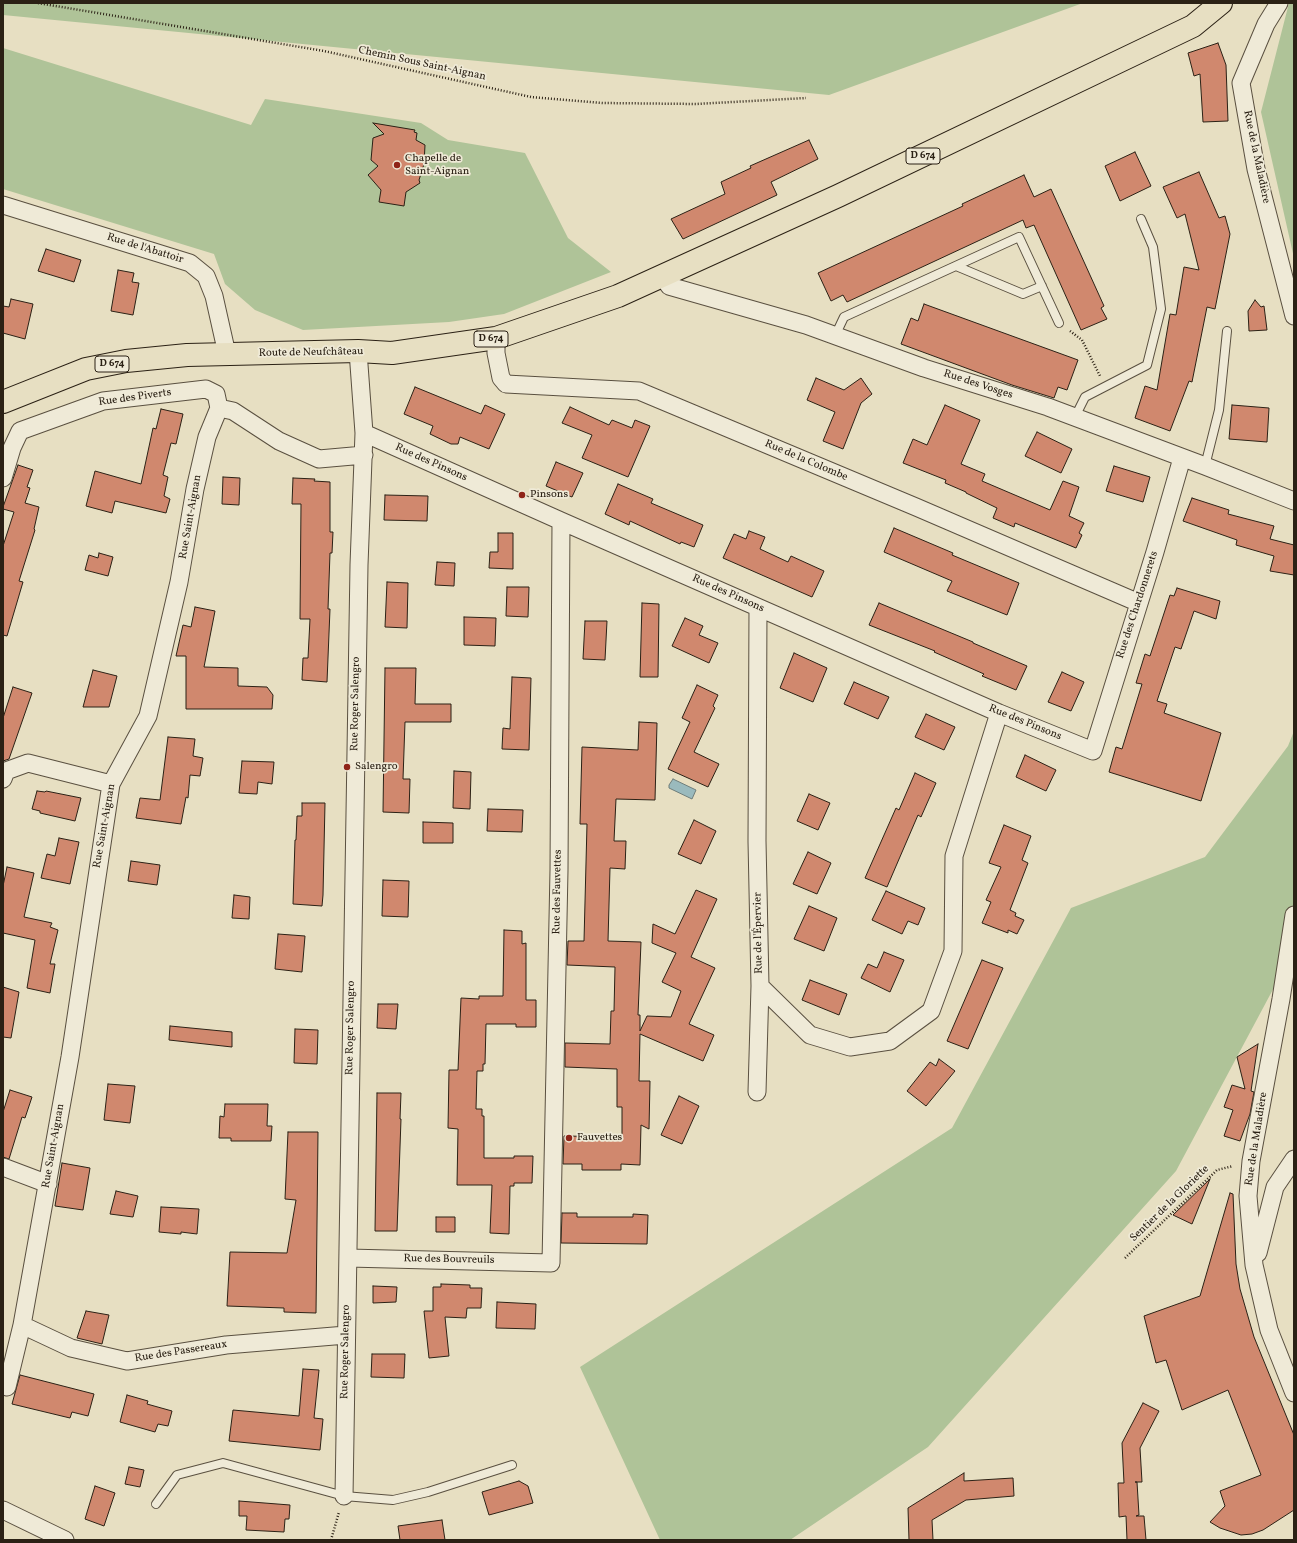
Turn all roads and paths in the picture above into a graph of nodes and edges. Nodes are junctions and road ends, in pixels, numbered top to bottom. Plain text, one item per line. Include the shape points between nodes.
1 (38, 3) edge
2 (1221, 3) edge
3 (1279, 3) edge
4 (806, 98) dead end
5 (3, 205) edge
6 (1141, 218) dead end
7 (956, 266) junction
8 (663, 275) junction
9 (1042, 286) junction
10 (1294, 316) edge
11 (1059, 323) joint
12 (1227, 331) dead end
13 (835, 336) junction
14 (496, 338) junction
15 (358, 351) junction
16 (227, 354) junction
17 (1105, 387) junction
18 (3, 402) edge
19 (219, 408) junction
20 (1075, 417) junction
21 (364, 434) junction
22 (364, 455) junction
23 (1182, 458) junction
24 (1205, 466) junction
25 (3, 478) edge
26 (1294, 501) edge
27 (561, 521) junction
28 (1139, 603) junction
29 (758, 608) junction
30 (999, 713) junction
31 (1093, 751) joint
32 (3, 779) edge
33 (111, 784) junction
34 (1294, 915) edge
35 (760, 986) junction
36 (757, 1092) dead end
37 (1294, 1159) edge
38 (1251, 1161) junction
39 (3, 1167) edge
40 (48, 1184) junction
41 (348, 1258) junction
42 (1125, 1258) dead end
43 (551, 1262) joint
44 (1254, 1265) junction
45 (22, 1325) junction
46 (346, 1335) junction
47 (7, 1387) dead end
48 (1294, 1393) edge
49 (512, 1465) dead end
50 (344, 1496) junction
51 (156, 1504) dead end
52 (3, 1510) edge
53 (65, 1540) edge
54 (331, 1540) edge

1 - 4 path, Chemin Sous Saint-Aignan via 324,51 531,96 604,103 696,104
2 - 8 main road, D 674 via 1193,26 838,196
3 - 10 street, Rue de la Maladière via 1266,24 1241,83 1256,168
5 - 16 street, Rue de l'Abattoir via 190,263 206,276 209,282
6 - 17 lane via 1153,247 1161,309 1147,365
7 - 9 lane via 1023,294
7 - 9 lane via 1019,237
7 - 13 lane via 844,317
8 - 13 street, Rue des Vosges via 669,286 806,325
8 - 14 main road, Route de Neufchâteau / D 674 via 618,296
9 - 11 lane
11 - 17 path via 1082,340
12 - 24 lane via 1219,410
13 - 20 street, Rue des Vosges
14 - 15 main road, Route de Neufchâteau / D 674 via 392,353
14 - 28 street, Rue de la Colombe via 500,378 506,384 639,391
15 - 16 main road, Route de Neufchâteau / D 674
15 - 21 street, Rue Roger Salengro
16 - 18 main road, Route de Neufchâteau / D 674 via 126,361 86,369
17 - 20 lane via 1085,397
19 - 22 street via 233,411 279,441 319,459
19 - 25 street, Rue des Piverts via 216,394 206,389 103,401 20,431
19 - 33 street, Rue Saint-Aignan via 207,437 195,489 179,582 148,716
20 - 23 street, Rue des Vosges
21 - 22 street, Rue Roger Salengro
21 - 27 street, Rue des Pinsons
22 - 41 street, Rue Roger Salengro via 359,565
23 - 24 street, Rue des Vosges
23 - 28 street, Rue des Chardonnerets
24 - 26 street, Rue des Vosges
27 - 29 street, Rue des Pinsons
27 - 43 street, Rue des Fauvettes via 559,870
28 - 31 street, Rue des Chardonnerets
29 - 30 street, Rue des Pinsons
29 - 35 street, Rue de l'Épervier via 757,841
30 - 31 street, Rue des Pinsons
30 - 35 street, Rue de l'Épervier via 954,856 953,951 931,1011 890,1041 850,1047 810,1035
32 - 33 street via 6,771 28,763
33 - 40 street, Rue Saint-Aignan
34 - 38 street, Rue de la Maladière
35 - 36 street
37 - 44 street via 1275,1187
38 - 42 path, Sentier de la Gloriette via 1216,1170
38 - 44 street, Rue de la Maladière via 1248,1196
39 - 40 street
40 - 45 street, Rue Saint-Aignan
41 - 43 street, Rue des Bouvreuils
41 - 46 street, Rue Roger Salengro
44 - 48 street, Rue de la Maladière via 1269,1330
45 - 46 street, Rue des Passereaux via 71,1348 127,1361 226,1344
45 - 47 street, Rue Saint-Aignan
46 - 50 street, Rue Roger Salengro
49 - 50 lane via 428,1492 393,1500
50 - 51 lane via 223,1463 177,1475
50 - 54 path
52 - 53 street

